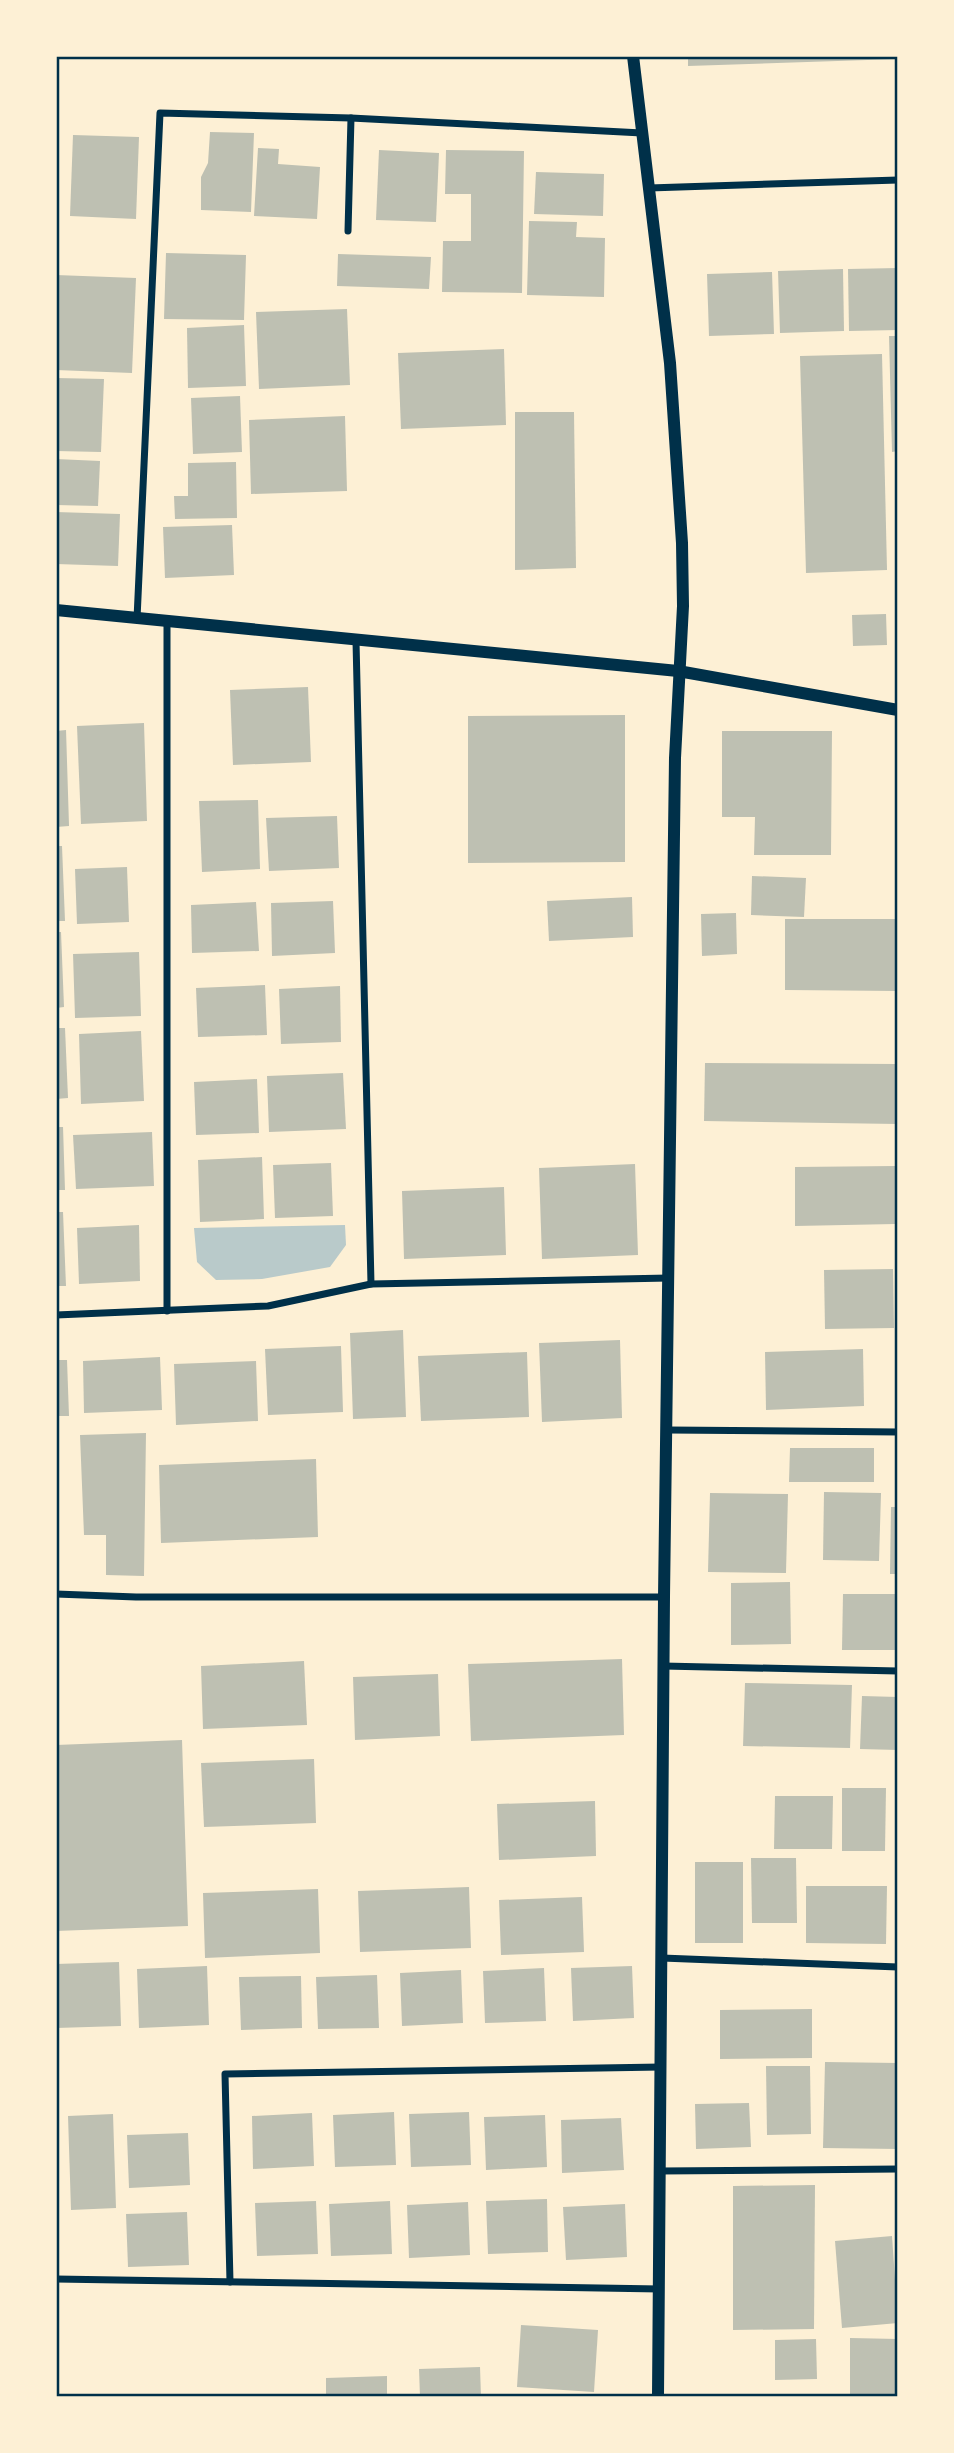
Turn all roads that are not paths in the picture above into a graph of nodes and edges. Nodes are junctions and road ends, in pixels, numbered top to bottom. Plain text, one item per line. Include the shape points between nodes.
1 (633, 56) edge
2 (351, 118) junction
3 (642, 133) junction
4 (898, 180) edge
5 (649, 188) junction
6 (348, 231) dead end
7 (56, 610) edge
8 (138, 619) junction
9 (167, 622) junction
10 (356, 641) junction
11 (678, 671) junction
12 (898, 710) edge
13 (670, 1278) junction
14 (371, 1284) junction
15 (167, 1311) junction
16 (56, 1315) edge
17 (667, 1430) junction
18 (898, 1432) edge
19 (56, 1594) edge
20 (664, 1597) junction
21 (663, 1666) junction
22 (898, 1671) edge
23 (662, 1958) junction
24 (898, 1967) edge
25 (661, 2067) junction
26 (898, 2169) edge
27 (660, 2171) junction
28 (56, 2279) edge
29 (230, 2282) junction
30 (660, 2290) junction
31 (658, 2397) edge

1 - 3 street
2 - 3 street
2 - 6 street
2 - 8 street via 160,113
3 - 5 street
4 - 5 street
5 - 11 street via 670,363 682,543
7 - 8 street
8 - 9 street
9 - 10 street
9 - 15 street
10 - 11 street
10 - 14 street
11 - 12 street
11 - 13 street
13 - 14 street
13 - 17 street
14 - 15 street via 268,1306
15 - 16 street
17 - 18 street
17 - 20 street
19 - 20 street
20 - 21 street
21 - 22 street
21 - 23 street
23 - 24 street
23 - 25 street
25 - 27 street
25 - 29 street via 225,2074
26 - 27 street
27 - 30 street
28 - 29 street
29 - 30 street
30 - 31 street

